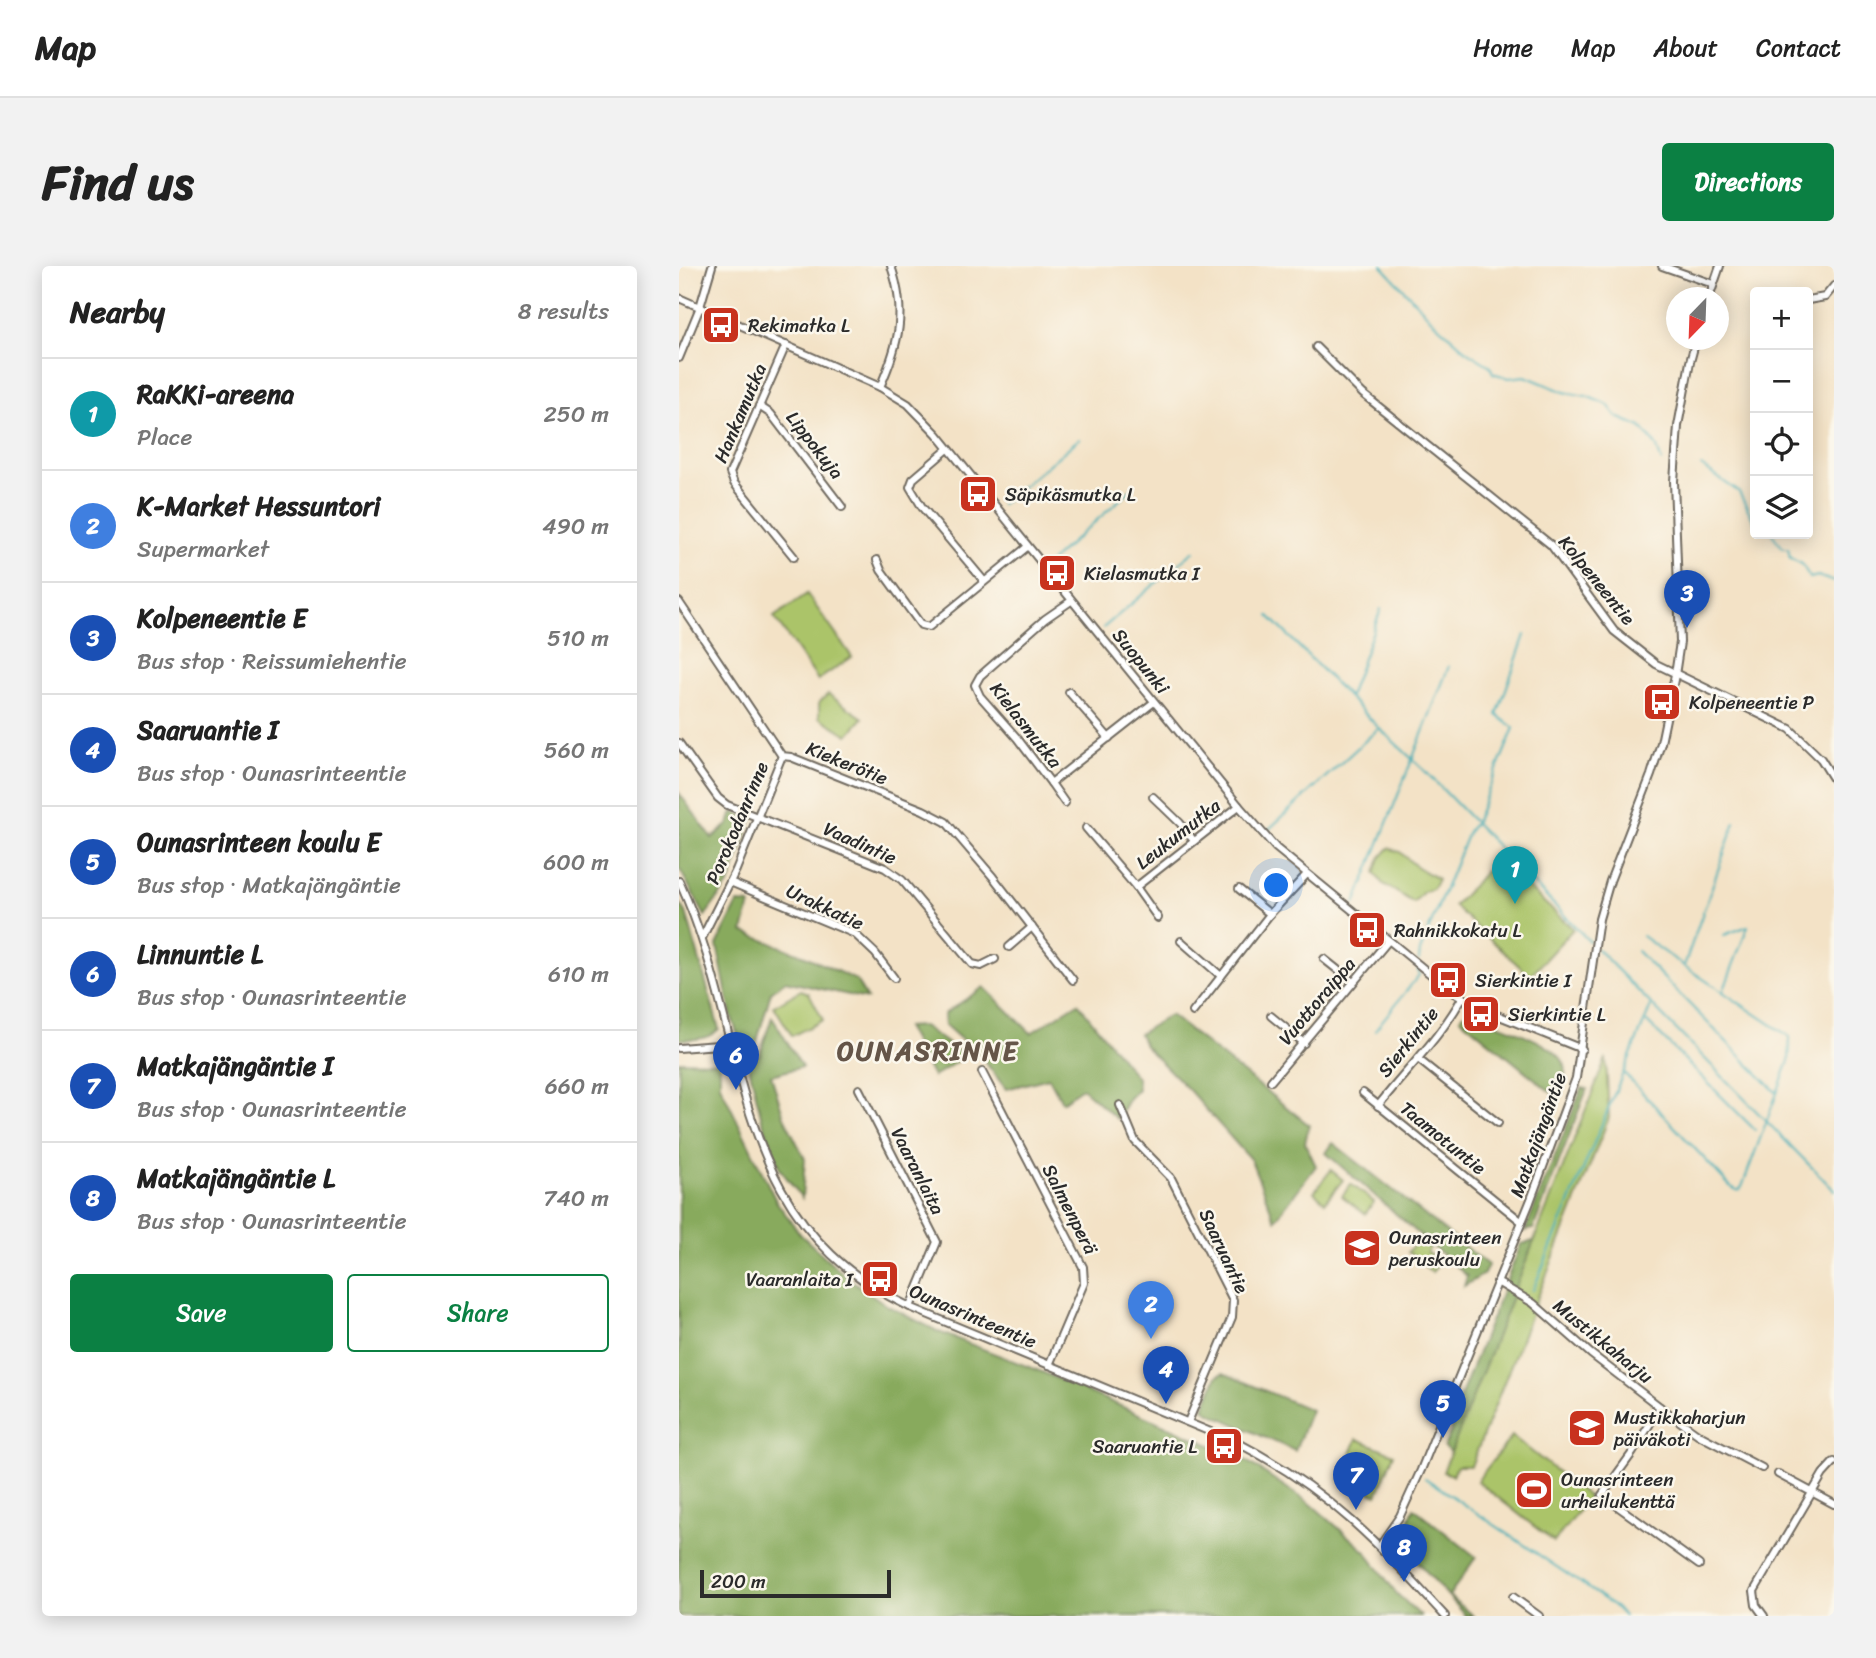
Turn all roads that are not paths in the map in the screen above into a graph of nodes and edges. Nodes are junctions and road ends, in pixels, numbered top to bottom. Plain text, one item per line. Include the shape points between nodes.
1 (712, 266) edge
2 (891, 266) edge
3 (1662, 266) edge
4 (1720, 266) edge
5 (1713, 284) junction
6 (1834, 286) edge
7 (1712, 287) edge
8 (679, 298) edge
9 (1813, 299) edge
10 (700, 307) junction
11 (786, 345) junction
12 (1316, 347) dead end
13 (1693, 350) edge
14 (679, 358) edge
15 (880, 387) junction
16 (759, 406) junction
17 (948, 449) junction
18 (842, 507) dead end
19 (1027, 547) junction
20 (794, 556) dead end
21 (877, 560) dead end
22 (984, 581) junction
23 (1071, 601) junction
24 (679, 602) edge
25 (1675, 675) junction
26 (1069, 692) dead end
27 (1154, 702) junction
28 (1109, 738) junction
29 (679, 743) edge
30 (782, 756) junction
31 (1834, 780) edge
32 (1051, 783) junction
33 (1153, 797) dead end
34 (1065, 803) dead end
35 (1239, 806) junction
36 (757, 816) junction
37 (1086, 828) dead end
38 (1194, 841) junction
39 (1307, 874) junction
40 (679, 881) edge
41 (730, 882) junction
42 (1136, 887) junction
43 (1238, 889) dead end
44 (1270, 914) junction
45 (1158, 918) dead end
46 (1032, 927) junction
47 (702, 939) junction
48 (1181, 941) dead end
49 (1388, 941) junction
50 (1009, 947) dead end
51 (995, 959) dead end
52 (1324, 959) dead end
53 (1221, 976) junction
54 (894, 978) dead end
55 (1073, 980) dead end
56 (1353, 982) junction
57 (1462, 998) junction
58 (1193, 1012) dead end
59 (1271, 1016) dead end
60 (1304, 1042) junction
61 (732, 1044) junction
62 (679, 1048) edge
63 (1582, 1049) junction
64 (1418, 1059) junction
65 (982, 1072) dead end
66 (1271, 1081) dead end
67 (859, 1089) dead end
68 (1363, 1093) dead end
69 (1120, 1105) dead end
70 (1378, 1106) junction
71 (1498, 1123) dead end
72 (1522, 1222) junction
73 (1497, 1282) junction
74 (910, 1307) junction
75 (1049, 1365) junction
76 (1660, 1408) junction
77 (1188, 1422) junction
78 (1834, 1462) edge
79 (1762, 1468) dead end
80 (1778, 1474) dead end
81 (1814, 1493) junction
82 (1834, 1504) edge
83 (1380, 1545) junction
84 (1699, 1565) dead end
85 (1513, 1597) dead end
86 (1445, 1616) edge
87 (1539, 1616) edge
88 (1765, 1616) edge

1 - 10 street
2 - 15 street via 899,330
3 - 5 street
4 - 5 street
5 - 7 street
6 - 9 street via 1825,297
8 - 10 street, Suopunki
10 - 11 street, Suopunki
10 - 14 street
11 - 15 street, Suopunki
11 - 16 street, Hankamutka
12 - 25 street, Kolpeneentie via 1363,394 1551,545 1614,631
13 - 25 street, Matkajängäntie via 1678,426 1674,481 1680,642
15 - 17 street, Suopunki via 908,404
16 - 18 street, Lippokuja via 771,414
16 - 20 street, Hankamutka via 730,478
17 - 19 street, Suopunki
17 - 22 street via 913,479 910,487
19 - 22 street
19 - 23 street, Suopunki
21 - 22 street via 925,627
23 - 27 street, Suopunki
23 - 32 street, Kielasmutka via 1045,619 975,685
24 - 30 street, Kiekerötie
25 - 31 street, Kolpeneentie via 1790,729 1821,759
25 - 63 street, Matkajängäntie via 1661,743 1599,919
26 - 28 street
27 - 28 street, Kielasmutka
27 - 35 street, Suopunki
28 - 32 street, Kielasmutka
29 - 36 street via 718,798
30 - 36 street, Porokodanrinne
30 - 46 street, Kiekerötie via 940,818
32 - 34 street
33 - 38 street
35 - 38 street, Leukumutka
35 - 39 street, Suopunki via 1270,842
36 - 41 street, Porokodanrinne
36 - 51 street, Vaadintie via 885,869 910,887 972,964 981,966
37 - 42 street, Leukumutka
38 - 42 street, Leukumutka
39 - 44 street
39 - 49 street, Suopunki
40 - 47 street, Ounasrinteentie
41 - 47 street, Porokodanrinne
41 - 54 street, Urakkatie via 855,934
42 - 45 street, Leukumutka
43 - 44 street
44 - 53 street
46 - 50 street
46 - 55 street, Kiekerötie
47 - 61 street, Ounasrinteentie
48 - 53 street
49 - 56 street, Vuottoraippa
49 - 57 street, Suopunki
52 - 56 street
53 - 58 street
56 - 60 street, Vuottoraippa
57 - 63 street, Suopunki
57 - 64 street, Sierkintie
59 - 60 street
60 - 66 street, Vuottoraippa
61 - 62 street
61 - 74 street, Ounasrinteentie via 757,1138 788,1201 835,1258
63 - 72 street, Matkajängäntie via 1567,1105
64 - 70 street, Sierkintie
64 - 71 street
65 - 75 street, Salmenperä via 1083,1267 1084,1283
67 - 74 street, Vaaranlaita via 937,1242
68 - 70 street, Taamotuntie
69 - 77 street, Saaruantie via 1135,1141 1171,1178 1233,1300 1232,1317
70 - 72 street, Taamotuntie
72 - 73 street, Matkajängäntie
73 - 76 street, Mustikkaharju via 1533,1303
73 - 83 street, Matkajängäntie via 1416,1483
74 - 75 street, Ounasrinteentie
75 - 77 street, Ounasrinteentie
76 - 79 street, Mustikkaharju
76 - 84 street via 1602,1495
77 - 83 street, Ounasrinteentie via 1280,1466 1330,1500
78 - 81 street
80 - 81 street
81 - 82 street
81 - 88 street via 1753,1591
83 - 86 street, Ounasrinteentie
85 - 87 street

